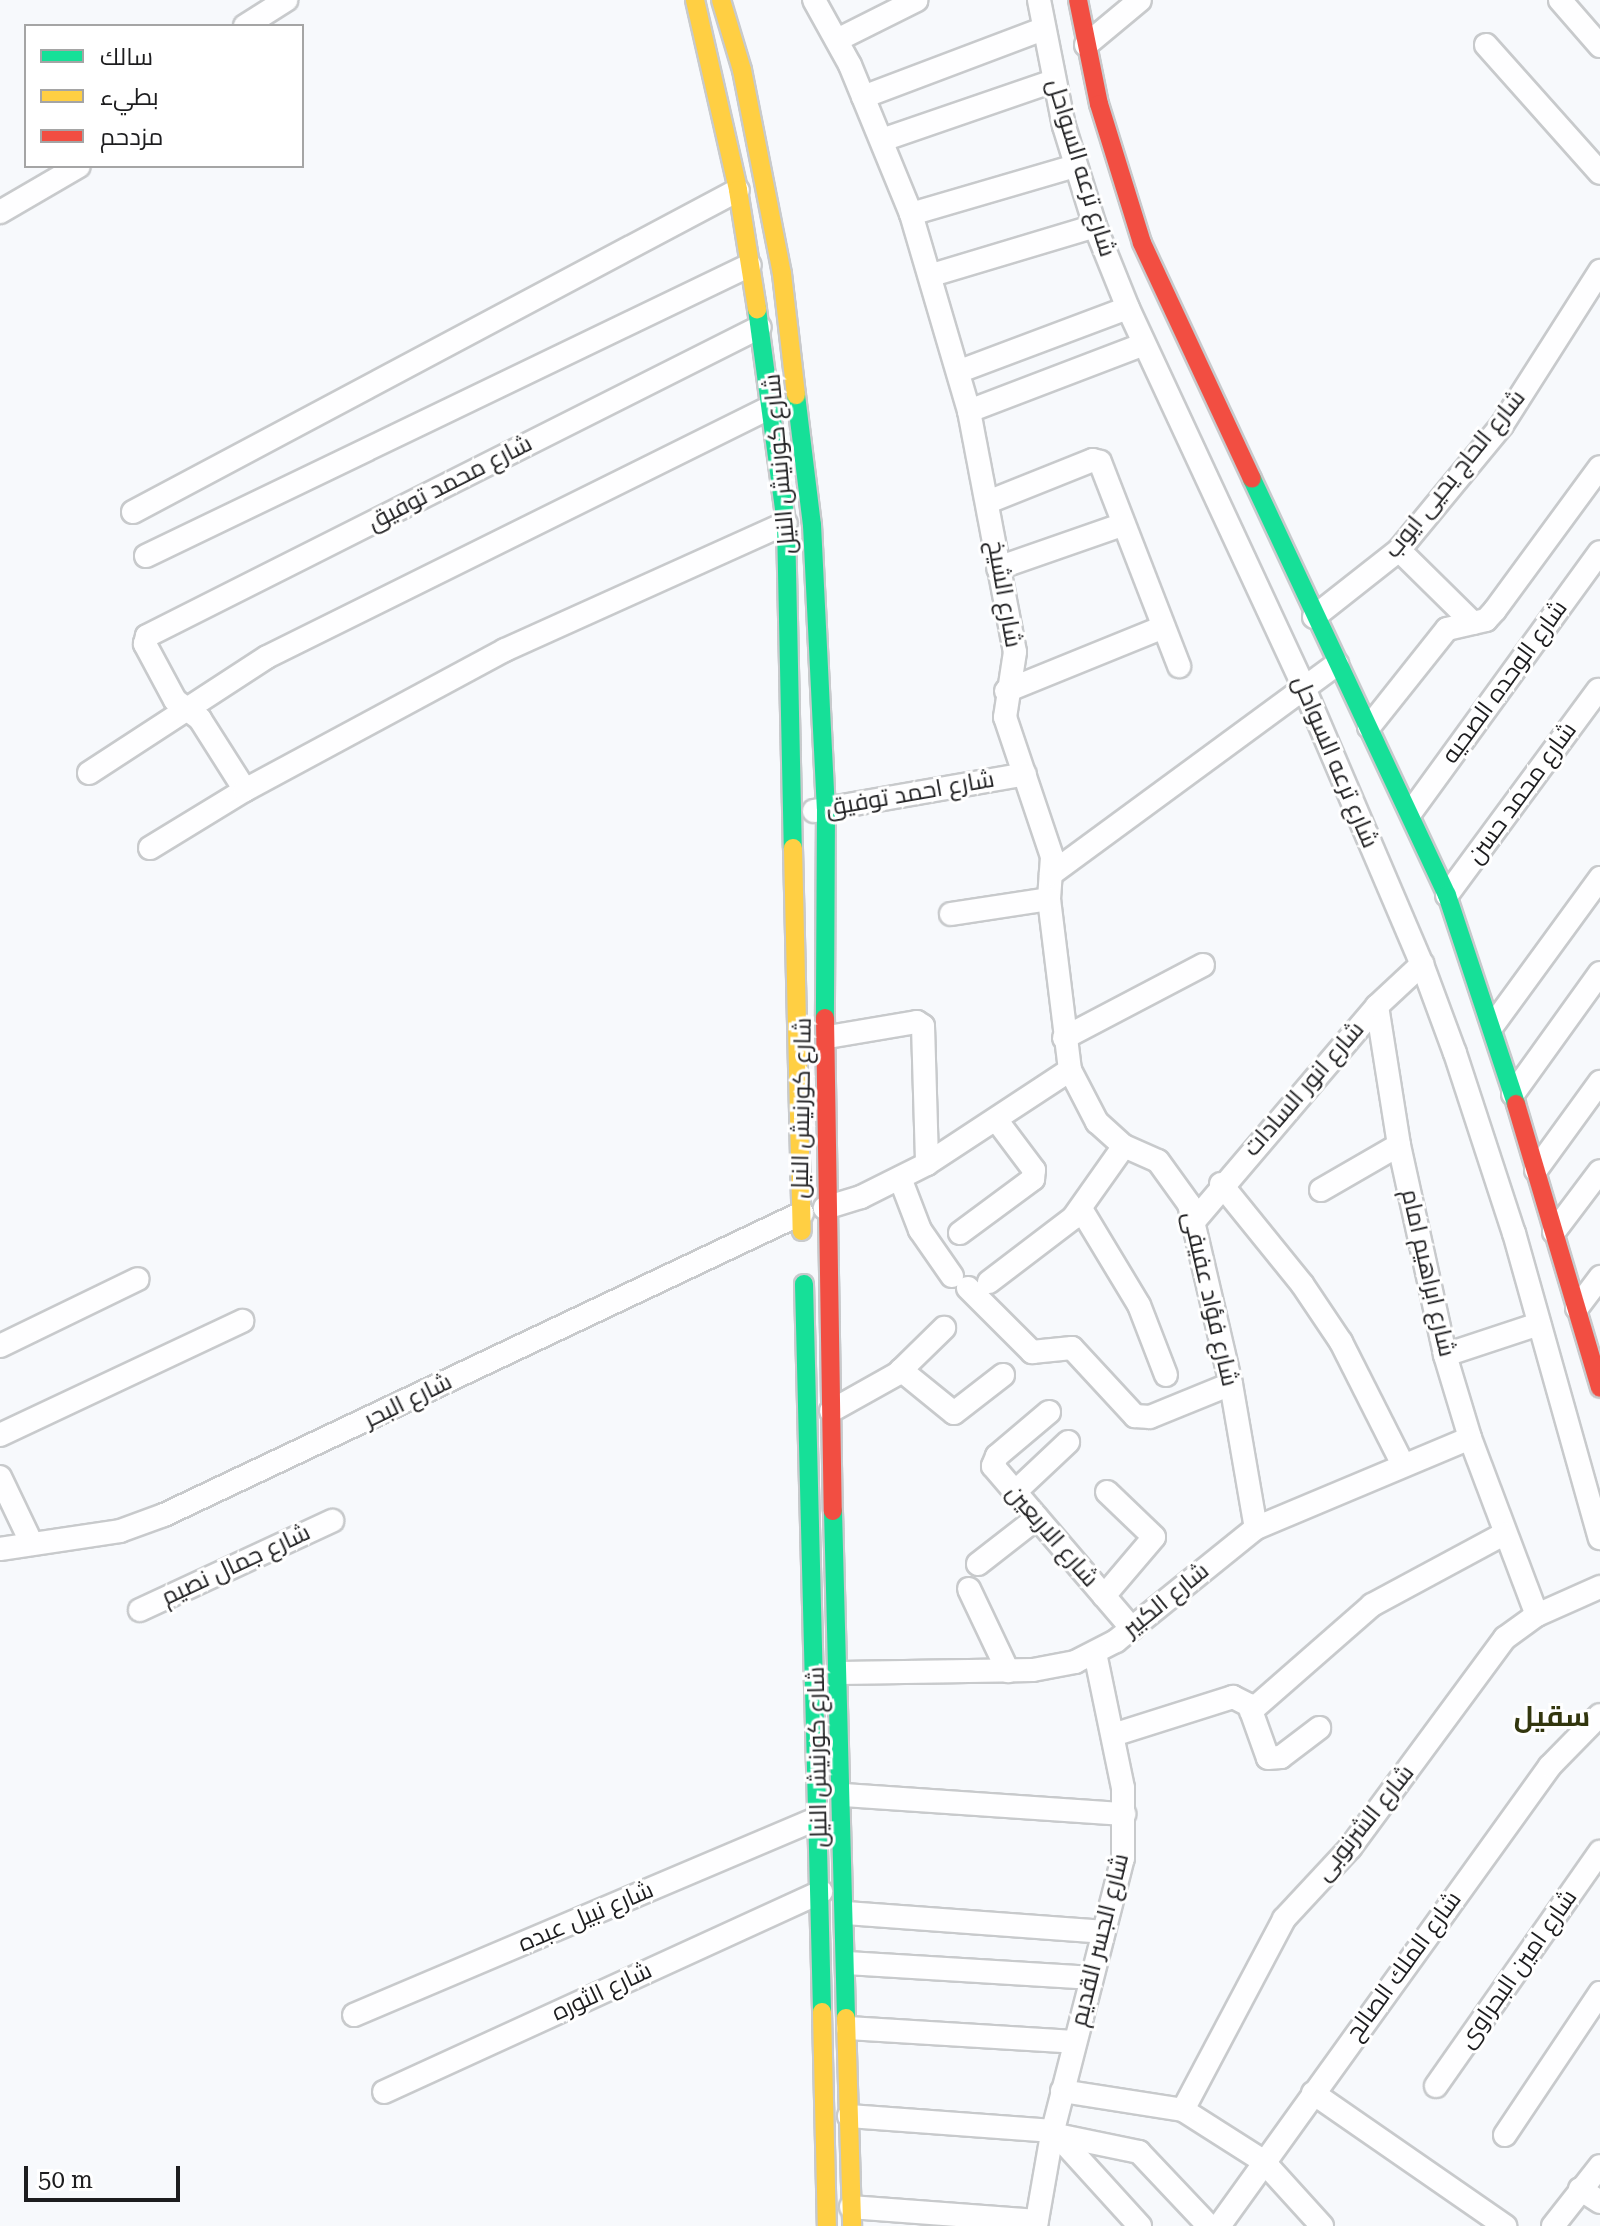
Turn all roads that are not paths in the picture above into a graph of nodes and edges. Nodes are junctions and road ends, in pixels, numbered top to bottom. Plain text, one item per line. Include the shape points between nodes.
1 (286, 0) edge
2 (695, 0) edge
3 (721, 0) edge
4 (814, 0) edge
5 (917, 0) edge
6 (1039, 0) edge
7 (1078, 0) edge
8 (1140, 0) edge
9 (1560, 0) edge
10 (248, 24) edge
11 (1043, 29) junction
12 (837, 40) junction
13 (1086, 45) junction
14 (1486, 45) dead end
15 (1600, 46) edge
16 (1053, 81) junction
17 (863, 97) junction
18 (882, 140) junction
19 (1075, 166) junction
20 (76, 168) edge
21 (1600, 173) edge
22 (738, 190) junction
23 (0, 212) edge
24 (911, 214) junction
25 (1095, 226) junction
26 (750, 265) junction
27 (1600, 273) edge
28 (932, 275) junction
29 (1128, 308) junction
30 (760, 327) junction
31 (1144, 344) junction
32 (960, 371) junction
33 (773, 406) junction
34 (969, 411) junction
35 (1600, 467) edge
36 (988, 502) junction
37 (133, 512) dead end
38 (786, 523) junction
39 (1124, 524) junction
40 (1399, 550) junction
41 (1600, 552) edge
42 (146, 556) dead end
43 (998, 568) junction
44 (1314, 617) junction
45 (1473, 623) junction
46 (1164, 627) junction
47 (1337, 664) junction
48 (1179, 666) dead end
49 (1304, 688) junction
50 (1598, 690) dead end
51 (1006, 691) junction
52 (186, 707) junction
53 (1369, 727) junction
54 (89, 773) dead end
55 (1025, 774) junction
56 (245, 790) junction
57 (826, 809) junction
58 (1411, 812) junction
59 (795, 815) junction
60 (150, 848) dead end
61 (1051, 874) junction
62 (1600, 878) edge
63 (1447, 895) junction
64 (1049, 899) junction
65 (951, 914) dead end
66 (1422, 964) junction
67 (1203, 965) dead end
68 (1600, 973) edge
69 (1377, 1006) junction
70 (1493, 1025) junction
71 (828, 1037) junction
72 (1064, 1038) junction
73 (1070, 1070) junction
74 (1600, 1082) edge
75 (1513, 1094) junction
76 (998, 1122) junction
77 (1399, 1145) junction
78 (1124, 1146) junction
79 (927, 1164) junction
80 (1536, 1170) junction
81 (1600, 1171) edge
82 (900, 1178) junction
83 (1221, 1184) junction
84 (1321, 1190) dead end
85 (825, 1208) junction
86 (1081, 1209) junction
87 (802, 1213) junction
88 (1195, 1220) junction
89 (1554, 1232) junction
90 (960, 1233) dead end
91 (1600, 1277) edge
92 (138, 1279) dead end
93 (970, 1282) junction
94 (1577, 1308) junction
95 (242, 1321) dead end
96 (1539, 1324) junction
97 (944, 1328) dead end
98 (0, 1346) edge
99 (1445, 1355) junction
100 (901, 1370) junction
101 (1003, 1375) dead end
102 (1166, 1375) dead end
103 (1598, 1375) edge
104 (1231, 1384) junction
105 (831, 1411) junction
106 (1049, 1412) dead end
107 (0, 1435) edge
108 (1470, 1438) junction
109 (1068, 1442) dead end
110 (1403, 1465) junction
111 (0, 1477) edge
112 (1015, 1492) junction
113 (1107, 1492) dead end
114 (1037, 1518) junction
115 (332, 1521) dead end
116 (1256, 1528) junction
117 (1504, 1534) junction
118 (1600, 1538) edge
119 (32, 1544) junction
120 (0, 1549) edge
121 (978, 1564) dead end
122 (811, 1566) junction
123 (837, 1566) junction
124 (1600, 1587) edge
125 (969, 1589) dead end
126 (1104, 1596) junction
127 (140, 1610) dead end
128 (1537, 1615) junction
129 (1132, 1629) junction
130 (1095, 1653) junction
131 (1008, 1671) junction
132 (840, 1673) junction
133 (1251, 1711) junction
134 (1600, 1715) edge
135 (1319, 1728) dead end
136 (1113, 1735) junction
137 (844, 1795) junction
138 (1124, 1814) junction
139 (818, 1818) junction
140 (1600, 1852) edge
141 (821, 1892) junction
142 (846, 1913) junction
143 (1102, 1932) junction
144 (847, 1963) junction
145 (1090, 1978) junction
146 (1600, 1993) edge
147 (354, 2015) dead end
148 (848, 2028) junction
149 (1075, 2042) junction
150 (1436, 2086) dead end
151 (1062, 2091) junction
152 (384, 2092) dead end
153 (1313, 2093) junction
154 (1183, 2110) junction
155 (849, 2116) junction
156 (1054, 2134) junction
157 (1505, 2135) dead end
158 (1263, 2161) junction
159 (1600, 2166) edge
160 (1580, 2189) junction
161 (1600, 2202) edge
162 (852, 2216) edge
163 (1036, 2224) edge
164 (827, 2226) edge
165 (1140, 2226) edge
166 (1209, 2226) edge
167 (1219, 2226) edge
168 (1322, 2226) edge
169 (1505, 2226) edge
170 (1553, 2226) edge

1 - 10 street
2 - 22 main road, شارع كورنيش النيل
3 - 57 main road, شارع كورنيش النيل via 763,174 797,374 812,525
4 - 12 street, شارع الشيخ
5 - 12 street
6 - 11 street, شارع ترعه السواحل
7 - 13 main road, شارع ترعه السواحل
8 - 13 street
9 - 15 street
11 - 16 street, شارع ترعه السواحل
11 - 17 street
12 - 17 street, شارع الشيخ
13 - 44 main road, شارع ترعه السواحل via 1118,175 1142,243
14 - 21 street
16 - 18 street
16 - 19 street, شارع ترعه السواحل
17 - 18 street, شارع الشيخ
18 - 24 street, شارع الشيخ
19 - 24 street
19 - 25 street, شارع ترعه السواحل
20 - 23 street
22 - 26 main road, شارع كورنيش النيل
22 - 37 street
24 - 28 street, شارع الشيخ
25 - 28 street
25 - 29 street, شارع ترعه السواحل
26 - 30 main road, شارع كورنيش النيل
26 - 42 street
27 - 40 street, شارع الحاج يحيى ايوب via 1502,425
28 - 32 street, شارع الشيخ
29 - 31 street, شارع ترعه السواحل
29 - 32 street
30 - 33 main road, شارع كورنيش النيل
30 - 52 street, شارع محمد توفيق via 149,634 145,644 175,700
31 - 34 street
31 - 49 street, شارع ترعه السواحل
32 - 34 street, شارع الشيخ
33 - 38 main road, شارع كورنيش النيل
33 - 52 street via 346,615
34 - 36 street, شارع الشيخ
35 - 45 street via 1495,610
36 - 39 street via 1097,460
36 - 43 street, شارع الشيخ
38 - 56 street via 505,650
38 - 59 main road, شارع كورنيش النيل
39 - 43 street
39 - 46 street
40 - 44 street, شارع الحاج يحيى ايوب
40 - 45 street
41 - 58 street, شارع الوحده الصحيه
43 - 51 street, شارع الشيخ via 1015,652
44 - 47 main road, شارع ترعه السواحل
45 - 53 street via 1459,624 1437,639
46 - 48 street
46 - 51 street
47 - 49 street
47 - 53 main road, شارع ترعه السواحل
49 - 61 street
49 - 66 street, شارع ترعه السواحل
50 - 63 street, شارع محمد حسن
51 - 55 street, شارع الشيخ via 1005,717
52 - 54 street
52 - 56 street via 200,719
53 - 58 main road, شارع ترعه السواحل
55 - 57 street, شارع احمد توفيق
55 - 61 street, شارع الشيخ via 1048,840
56 - 60 street
57 - 59 street, شارع احمد توفيق
57 - 71 main road, شارع كورنيش النيل
58 - 63 main road, شارع ترعه السواحل
59 - 87 main road, شارع كورنيش النيل
61 - 64 street, شارع الشيخ
62 - 70 street
63 - 70 main road, شارع ترعه السواحل
64 - 65 street
64 - 72 street, شارع الشيخ
66 - 69 street, شارع انور السادات
66 - 96 street, شارع ترعه السواحل via 1486,1143
67 - 72 street
68 - 75 street
69 - 77 street, شارع ابراهيم امام
69 - 83 street, شارع انور السادات
70 - 75 main road, شارع ترعه السواحل
71 - 79 street via 917,1022 923,1026
71 - 85 main road, شارع كورنيش النيل
72 - 73 street, شارع الشيخ
73 - 76 street
73 - 78 street, شارع فؤاد عفيفى via 1087,1108
74 - 80 street
75 - 80 main road, شارع ترعه السواحل
76 - 79 street
76 - 90 street via 1034,1170 1033,1179
77 - 84 street
77 - 99 street, شارع ابراهيم امام
78 - 86 street
78 - 88 street, شارع فؤاد عفيفى via 1164,1168
79 - 82 street
80 - 89 main road, شارع ترعه السواحل
81 - 89 street
82 - 85 street
82 - 93 street via 920,1230
83 - 88 street, شارع انور السادات
83 - 110 street via 1302,1284 1341,1342
85 - 105 main road, شارع كورنيش النيل
86 - 93 street
86 - 102 street via 1134,1294
87 - 119 street, شارع البحر via 215,1494 120,1531
87 - 122 main road, شارع كورنيش النيل
88 - 104 street, شارع فؤاد عفيفى
89 - 94 main road, شارع ترعه السواحل
91 - 94 street
92 - 98 street
93 - 104 street via 1032,1352 1072,1348 1135,1416 1150,1417
94 - 103 main road, شارع ترعه السواحل
95 - 107 street
96 - 99 street
96 - 118 street, شارع ترعه السواحل
97 - 100 street
99 - 108 street, شارع ابراهيم امام
100 - 101 street via 954,1413
100 - 105 street via 869,1394
104 - 116 street, شارع فؤاد عفيفى
105 - 123 main road, شارع كورنيش النيل
106 - 112 street, شارع الاربعين via 993,1461
108 - 110 street, شارع الكبير
108 - 117 street, شارع ابراهيم امام
109 - 112 street
110 - 116 street, شارع الكبير
111 - 119 street
112 - 114 street, شارع الاربعين
113 - 126 street via 1154,1537
114 - 121 street
114 - 126 street, شارع الاربعين
115 - 127 street, شارع جمال نصيم
116 - 129 street, شارع الكبير
117 - 128 street, شارع ابراهيم امام
117 - 133 street via 1372,1605
119 - 120 street, شارع البحر
122 - 123 main road
122 - 139 main road, شارع كورنيش النيل
123 - 132 main road, شارع كورنيش النيل
124 - 128 street, شارع الشرنوبى
125 - 131 street
126 - 129 street, شارع الاربعين
128 - 154 street, شارع الشرنوبى via 1505,1638 1363,1833 1284,1919
129 - 130 street, شارع الكبير
130 - 131 street, شارع الكبير via 1054,1667
130 - 136 street, شارع الجسر القديم
131 - 132 street, شارع الكبير
132 - 137 main road, شارع كورنيش النيل
133 - 135 street via 1268,1758 1281,1757
133 - 136 street via 1233,1697
134 - 153 street, شارع الملك الصالح via 1550,1766
136 - 138 street, شارع الجسر القديم
137 - 138 street
137 - 142 main road, شارع كورنيش النيل
138 - 143 street, شارع الجسر القديم via 1119,1883
139 - 141 main road, شارع كورنيش النيل
139 - 147 street, شارع نبيل عبده
140 - 150 street, شارع امين البحراوى
141 - 152 street, شارع الثوره
141 - 164 main road, شارع كورنيش النيل
142 - 143 street
142 - 144 main road, شارع كورنيش النيل
143 - 145 street, شارع الجسر القديم
144 - 145 street
144 - 148 main road, شارع كورنيش النيل
145 - 149 street, شارع الجسر القديم
146 - 157 street
148 - 149 street
148 - 155 main road, شارع كورنيش النيل
149 - 151 street, شارع الجسر القديم
151 - 154 street
151 - 156 street, شارع الجسر القديم
153 - 158 street, شارع الملك الصالح
153 - 169 street
154 - 158 street
155 - 156 street
155 - 162 main road, شارع كورنيش النيل
156 - 163 street, شارع الجسر القديم
156 - 165 street
156 - 166 street via 1139,2152
158 - 167 street, شارع الملك الصالح
158 - 168 street
159 - 160 street
160 - 161 street
160 - 170 street
162 - 163 street

